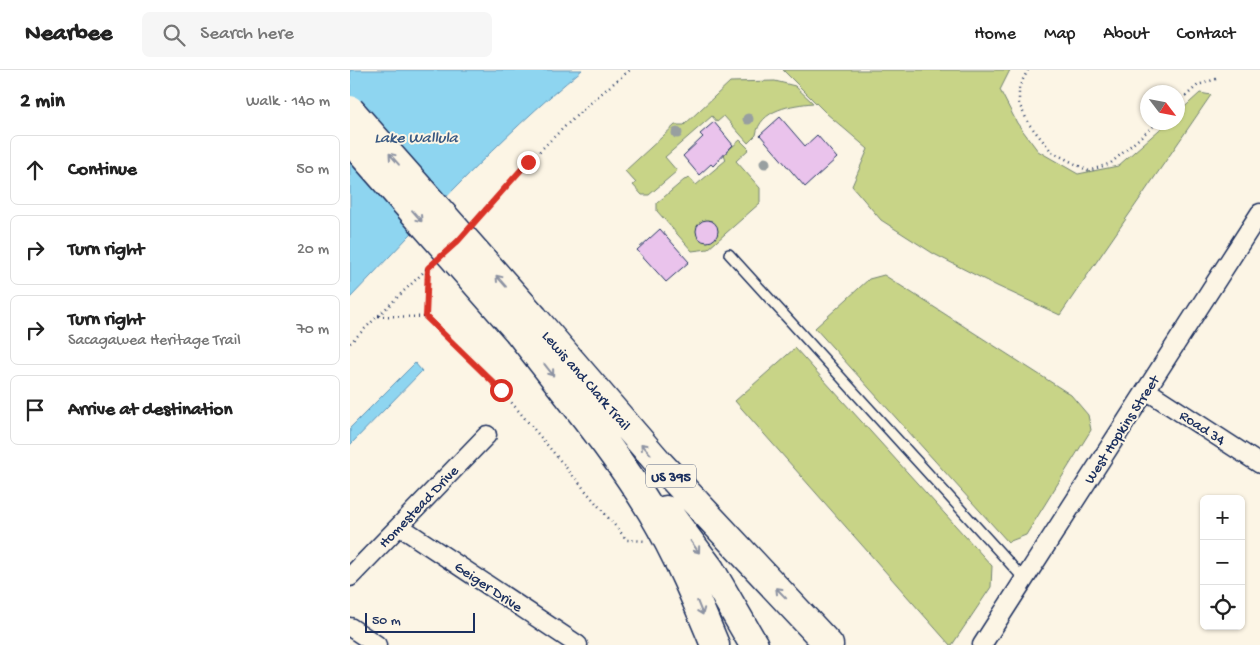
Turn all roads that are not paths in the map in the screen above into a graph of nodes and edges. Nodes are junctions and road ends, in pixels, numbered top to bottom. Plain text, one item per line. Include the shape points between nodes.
1 (350, 110) edge
2 (350, 140) edge
3 (1260, 213) edge
4 (729, 254) dead end
5 (526, 325) junction
6 (1146, 390) junction
7 (487, 434) dead end
8 (1260, 464) edge
9 (627, 473) junction
10 (399, 526) junction
11 (350, 577) edge
12 (1024, 579) junction
13 (350, 627) edge
14 (824, 640) edge
15 (377, 645) edge
16 (578, 645) edge
17 (715, 645) edge
18 (754, 645) edge
19 (982, 645) edge

5 -> 1 highway, Lewis and Clark Trail / US 395, bridge
2 -> 5 highway, Lewis and Clark Trail / US 395, bridge
3 - 6 street, West Hopkins Street
4 - 12 lane
5 -> 9 highway, Lewis and Clark Trail / US 395
14 -> 5 highway, Lewis and Clark Trail / US 395
6 - 8 street, Road 34
6 - 12 street, West Hopkins Street
7 - 10 street, Homestead Drive
9 -> 17 highway, Lewis and Clark Trail / US 395 via 674,552
9 -> 18 highway via 673,517 710,569
10 - 11 street, Homestead Drive
10 - 16 street, Geiger Drive
12 - 19 street, West Hopkins Street
13 - 15 street

